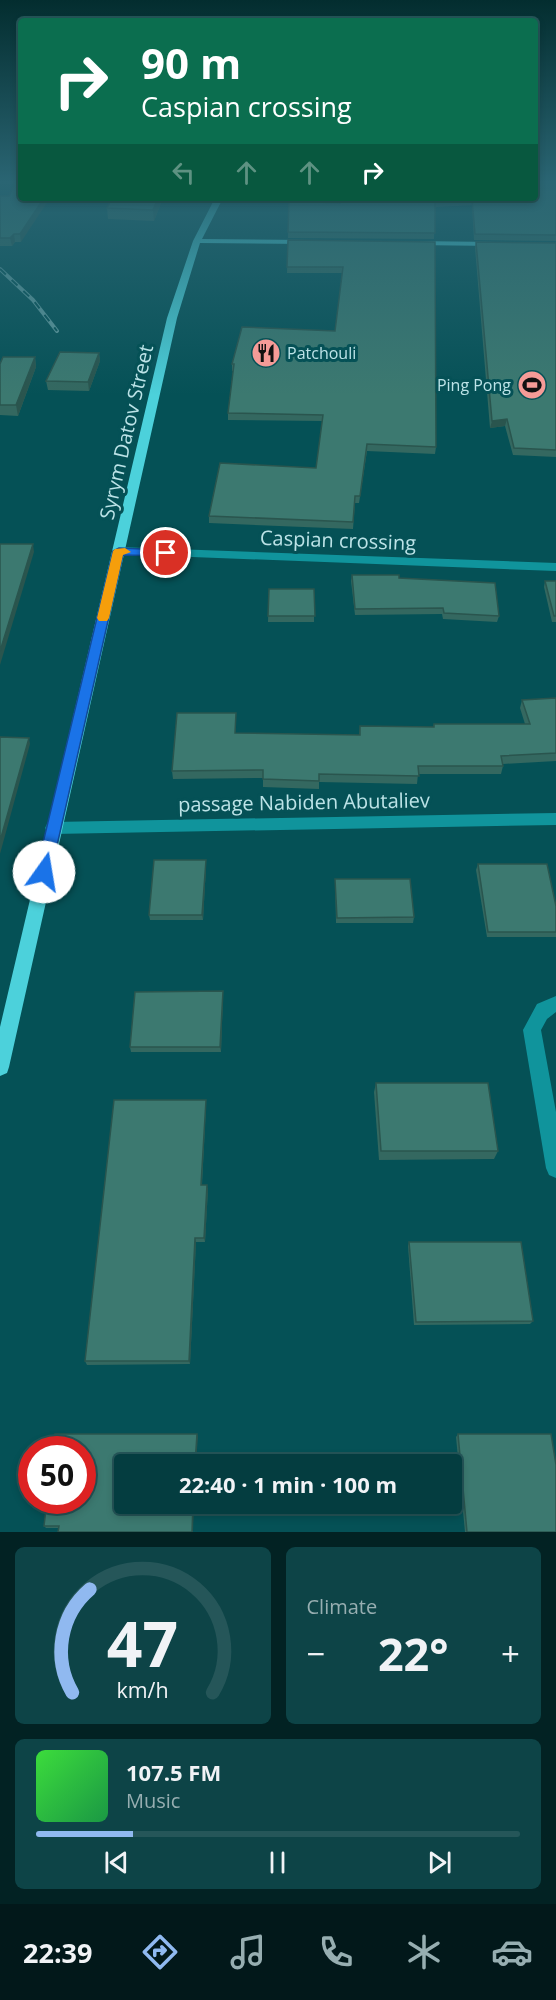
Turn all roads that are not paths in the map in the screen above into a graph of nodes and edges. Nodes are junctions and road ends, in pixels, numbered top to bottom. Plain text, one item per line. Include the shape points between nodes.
1 (193, 252) edge
2 (119, 551) junction
3 (556, 567) edge
4 (556, 819) edge
5 (53, 828) junction
6 (556, 1004) edge
7 (0, 1067) edge
8 (556, 1168) edge

1 - 2 main road, Syrym Datov Street via 172,318
2 - 3 street, Caspian crossing
2 - 5 main road, Syrym Datov Street
4 - 5 street, passage Nabiden Abutaliev
5 - 7 main road, Syrym Datov Street
6 - 8 street via 539,1014 532,1030

